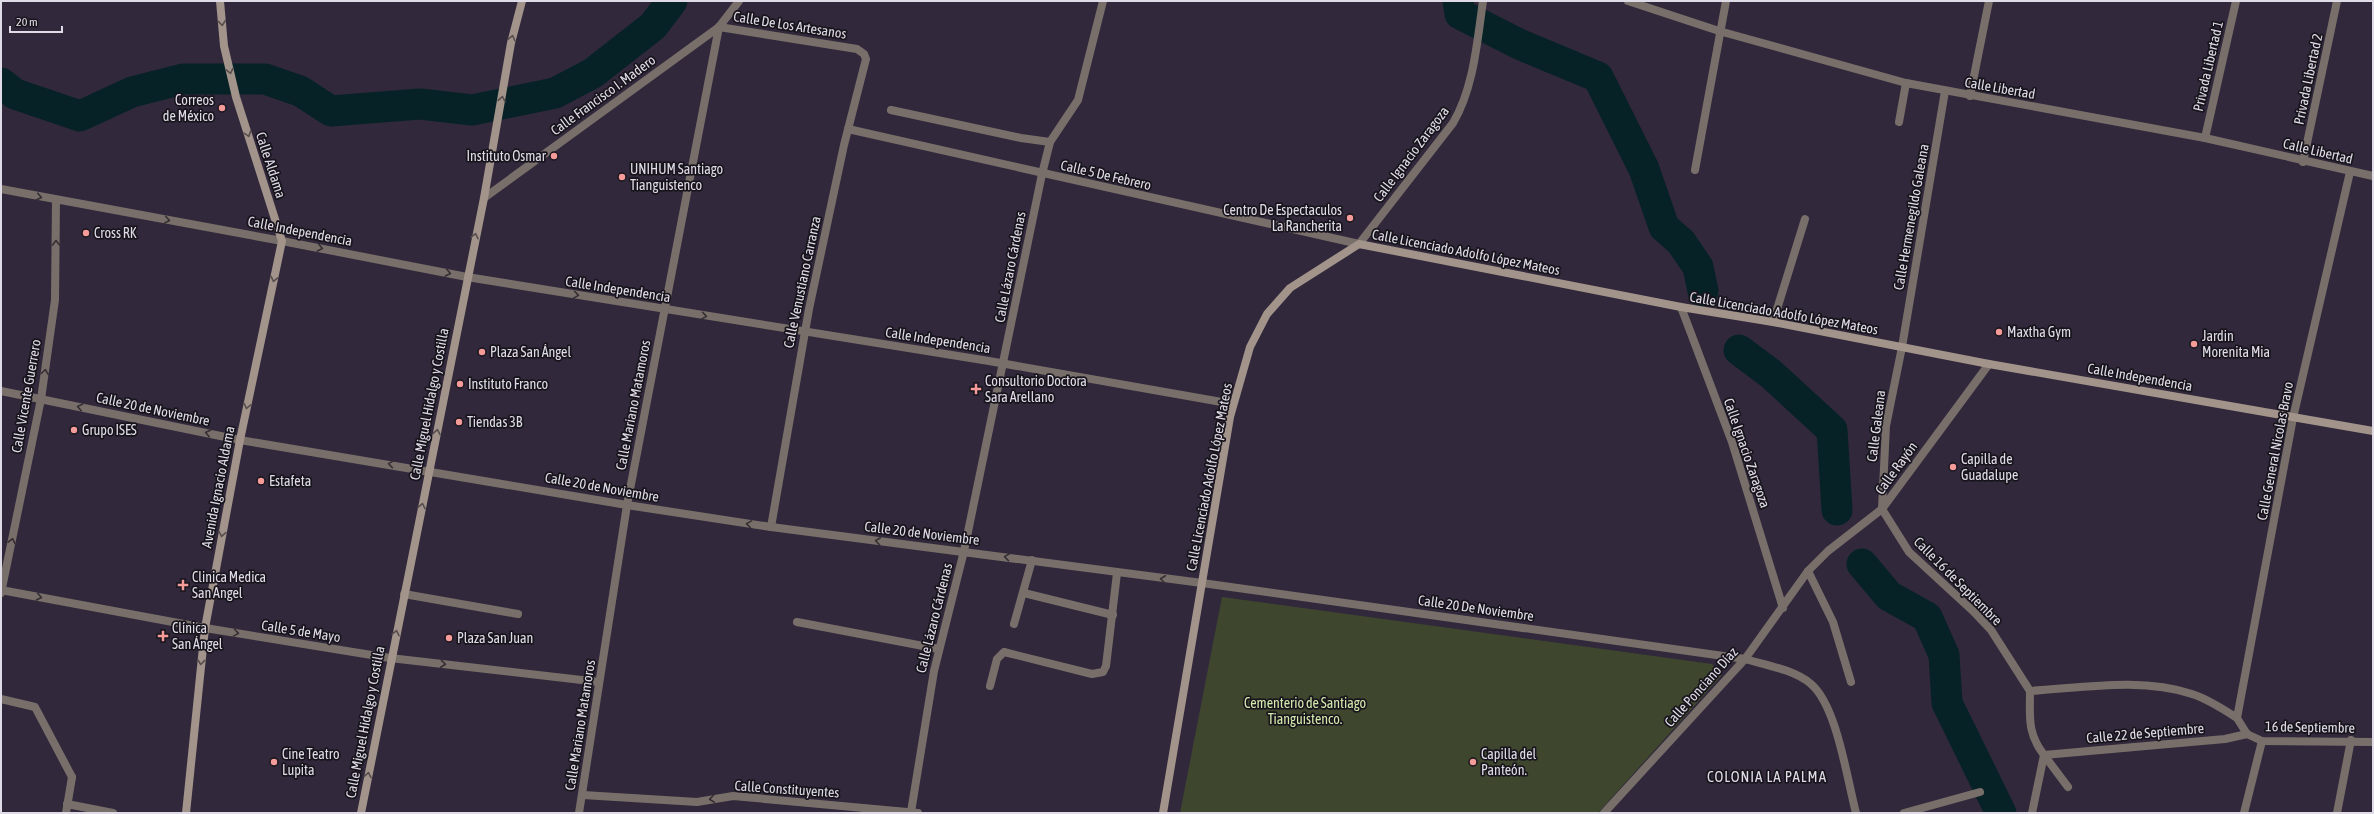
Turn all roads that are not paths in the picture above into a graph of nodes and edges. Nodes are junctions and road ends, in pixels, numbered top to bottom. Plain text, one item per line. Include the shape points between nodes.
1 (220, 1) edge
2 (522, 1) edge
3 (739, 1) edge
4 (1103, 1) edge
5 (1483, 1) edge
6 (1628, 1) edge
7 (1726, 1) edge
8 (1989, 1) edge
9 (2236, 1) edge
10 (2337, 1) edge
11 (1639, 4) edge
12 (719, 27) junction
13 (1719, 31) junction
14 (857, 49) joint
15 (1906, 83) junction
16 (1945, 91) junction
17 (1970, 96) junction
18 (891, 110) dead end
19 (1899, 122) dead end
20 (848, 129) junction
21 (2205, 138) junction
22 (1050, 142) junction
23 (2303, 162) junction
24 (1695, 170) dead end
25 (2350, 172) junction
26 (1042, 174) junction
27 (2373, 176) edge
28 (1, 189) edge
29 (484, 198) junction
30 (56, 200) junction
31 (1805, 219) dead end
32 (282, 241) junction
33 (1359, 244) junction
34 (467, 277) junction
35 (1681, 308) junction
36 (664, 309) junction
37 (1773, 322) junction
38 (804, 332) junction
39 (1902, 347) junction
40 (1004, 364) junction
41 (1989, 364) junction
42 (1, 391) edge
43 (41, 399) junction
44 (1233, 404) junction
45 (2293, 418) junction
46 (2373, 431) edge
47 (240, 440) junction
48 (430, 470) junction
49 (627, 505) junction
50 (1882, 509) junction
51 (771, 527) junction
52 (964, 551) junction
53 (1032, 560) junction
54 (1808, 571) junction
55 (1117, 573) junction
56 (1202, 583) junction
57 (1, 591) edge
58 (1024, 593) junction
59 (404, 594) junction
60 (1783, 608) junction
61 (518, 614) dead end
62 (1113, 615) junction
63 (797, 622) dead end
64 (1014, 624) dead end
65 (205, 628) junction
66 (938, 649) junction
67 (390, 658) junction
68 (1746, 659) junction
69 (600, 682) junction
70 (1851, 682) dead end
71 (990, 686) dead end
72 (2030, 691) junction
73 (1, 699) edge
74 (2237, 718) junction
75 (2247, 734) junction
76 (2351, 740) junction
77 (2262, 741) junction
78 (2373, 742) edge
79 (2044, 755) junction
80 (2068, 787) dead end
81 (1980, 792) dead end
82 (582, 795) junction
83 (67, 804) junction
84 (915, 812) edge
85 (66, 813) edge
86 (112, 813) edge
87 (186, 813) edge
88 (361, 813) edge
89 (579, 813) edge
90 (1163, 813) edge
91 (1604, 813) edge
92 (1856, 813) edge
93 (1904, 813) edge
94 (2032, 813) edge
95 (2244, 813) edge
96 (2337, 813) edge

1 -> 32 main road, Calle Aldama via 224,46 236,97
29 -> 2 main road, Calle Miguel Hidalgo y Costilla via 511,43
3 - 12 street
4 - 22 street, Calle Lázaro Cárdenas via 1078,100
5 - 33 street, Calle Ignacio Zaragoza via 1467,94 1453,123
6 - 11 street, Calle Libertad
7 - 13 street
8 - 17 street
9 - 21 street, Privada Libertad 1
10 - 23 street, Privada Libertad 2
11 - 13 street, Calle Libertad
12 - 14 street, Calle De Los Artesanos
12 - 29 street, Calle Francisco I. Madero
12 - 36 street, Calle Mariano Matamoros
13 - 15 street, Calle Libertad
13 - 24 street
14 - 20 street, Calle Venustiano Carranza via 866,59
15 - 16 street, Calle Libertad
15 - 19 street
16 - 17 street, Calle Libertad
16 - 39 street, Calle Hermenegildo Galeana
17 - 21 street, Calle Libertad
18 - 22 street
20 - 26 street, Calle 5 De Febrero
20 - 38 street, Calle Venustiano Carranza
21 - 23 street, Calle Libertad
22 - 26 street, Calle Lázaro Cárdenas
23 - 25 street, Calle Libertad
25 - 27 street, Calle Libertad
25 - 45 street, Calle General Nicolas Bravo
26 - 33 street, Calle 5 De Febrero
26 - 40 street, Calle Lázaro Cárdenas
28 -> 30 street, Calle Independencia
34 -> 29 main road, Calle Miguel Hidalgo y Costilla
30 -> 32 street, Calle Independencia
43 -> 30 street, Calle Vicente Guerrero via 55,300
31 - 37 street
32 -> 34 street, Calle Independencia
32 -> 47 main road, Avenida Ignacio Aldama
33 - 35 main road, Calle Licenciado Adolfo López Mateos
33 - 44 main road, Calle Licenciado Adolfo López Mateos via 1290,288 1267,314 1250,346
34 -> 36 street, Calle Independencia
48 -> 34 main road, Calle Miguel Hidalgo y Costilla
35 - 37 main road, Calle Licenciado Adolfo López Mateos
35 - 60 street, Calle Ignacio Zaragoza via 1732,442
36 -> 38 street, Calle Independencia
36 - 49 street, Calle Mariano Matamoros
37 - 39 main road, Calle Licenciado Adolfo López Mateos
38 - 40 street, Calle Independencia
38 - 51 street, Calle Venustiano Carranza
39 - 41 main road, Calle Independencia
39 - 50 street, Calle Galeana via 1886,426
40 - 44 street, Calle Independencia
40 - 52 street, Calle Lázaro Cárdenas
41 - 45 main road, Calle Independencia
41 - 50 street, Calle Rayón
42 - 43 street, Calle 20 de Noviembre
47 -> 43 street, Calle 20 de Noviembre
57 -> 43 street, Calle Vicente Guerrero
44 - 56 main road, Calle Licenciado Adolfo López Mateos
45 - 46 main road, Calle Independencia
45 - 74 street, Calle General Nicolas Bravo
48 -> 47 street, Calle 20 de Noviembre
47 -> 65 main road, Avenida Ignacio Aldama
48 - 49 street, Calle 20 de Noviembre
59 -> 48 main road, Calle Miguel Hidalgo y Costilla
51 -> 49 street, Calle 20 de Noviembre
49 - 69 street, Calle Mariano Matamoros
50 - 54 street, Calle Rayón via 1828,551
50 - 72 street, Calle 16 de Septiembre via 1909,552 1991,630
52 -> 51 street, Calle 20 de Noviembre
53 -> 52 street, Calle 20 de Noviembre
52 - 66 street, Calle Lázaro Cárdenas
53 - 55 street, Calle 20 de Noviembre
53 - 58 street
54 - 60 street, Calle Ponciano Díaz
54 - 70 street via 1836,628
56 -> 55 street, Calle 20 de Noviembre
55 - 62 street
56 - 68 street, Calle 20 De Noviembre
56 - 90 main road, Calle Licenciado Adolfo López Mateos
57 -> 65 street, Calle 5 de Mayo
58 - 62 street
58 - 64 street
59 - 61 street
67 -> 59 main road, Calle Miguel Hidalgo y Costilla
60 - 68 street, Calle Ponciano Díaz
62 - 71 street via 1103,672 1092,674 1004,652 997,659
63 - 66 street
65 -> 67 street, Calle 5 de Mayo
65 -> 87 main road, Avenida Ignacio Aldama
66 - 84 street, Calle Lázaro Cárdenas
67 -> 69 street, Calle 5 de Mayo
88 -> 67 main road, Calle Miguel Hidalgo y Costilla
68 - 91 street, Calle Ponciano Díaz
68 - 92 street via 1804,680 1825,700 1832,717
69 - 82 street, Calle Mariano Matamoros
72 - 74 street via 2128,685 2162,687 2198,696
72 - 79 street via 2031,732
73 - 83 street via 35,707 72,777
74 - 75 street
75 - 77 street, 16 de Septiembre
75 - 79 street, Calle 22 de Septiembre via 2225,739
76 - 77 street, 16 de Septiembre
76 - 78 street, 16 de Septiembre
76 - 96 street
77 - 95 street
79 - 80 street
79 - 94 street
81 - 93 street
84 -> 82 street, Calle Constituyentes via 733,796 697,802
82 - 89 street, Calle Mariano Matamoros
83 - 85 street
83 - 86 street

